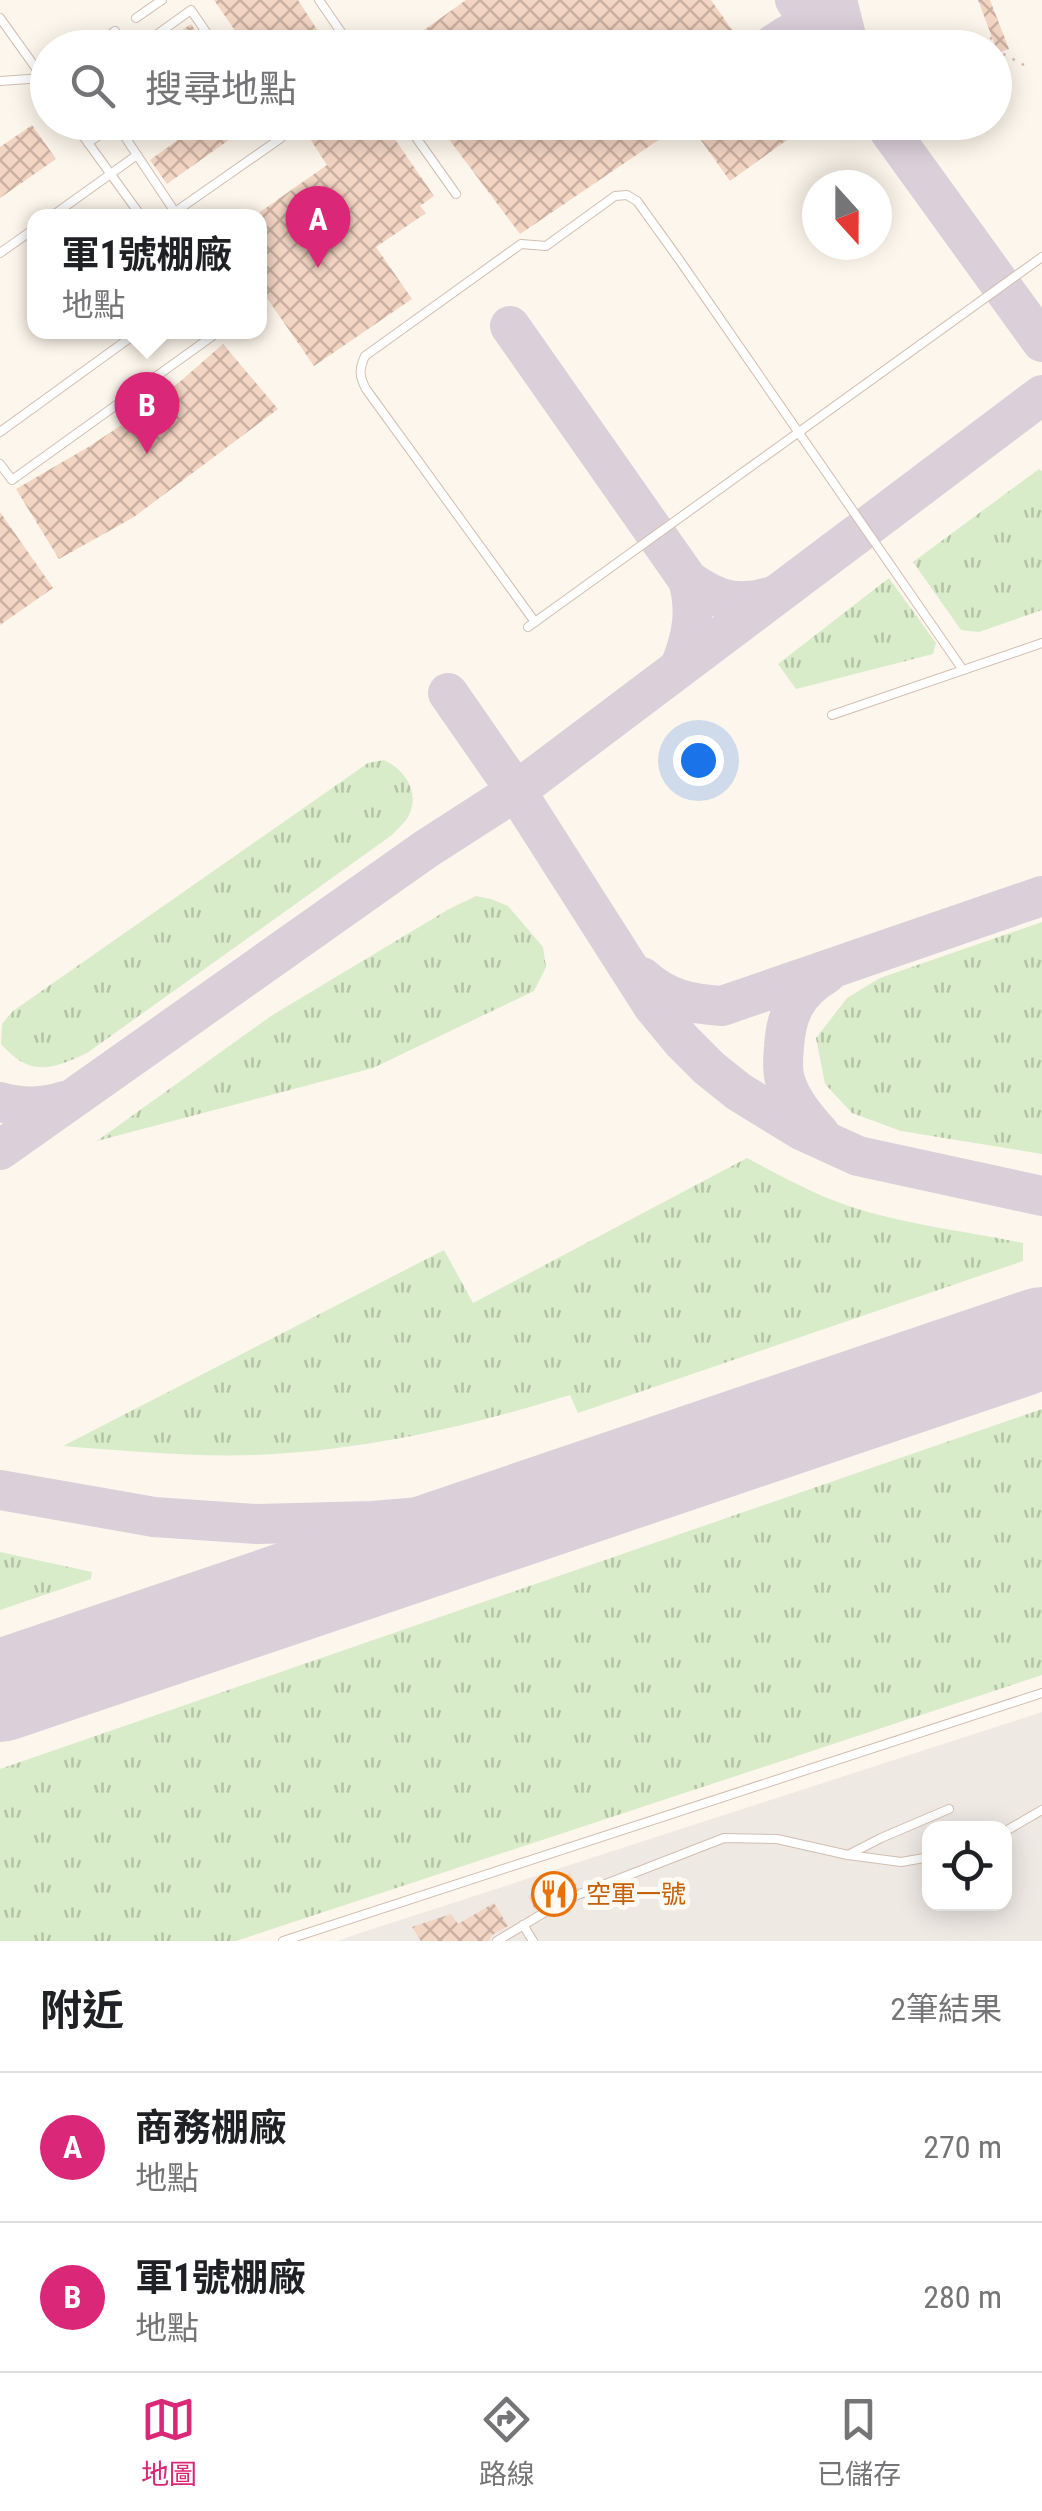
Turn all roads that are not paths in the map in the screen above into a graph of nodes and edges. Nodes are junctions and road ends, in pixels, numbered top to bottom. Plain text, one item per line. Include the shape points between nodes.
1 (162, 0) edge
2 (319, 0) edge
3 (0, 18) edge
4 (136, 18) dead end
5 (163, 30) edge
6 (205, 30) edge
7 (340, 30) edge
8 (30, 61) edge
9 (0, 82) edge
10 (30, 82) edge
11 (86, 140) edge
12 (92, 140) edge
13 (127, 140) edge
14 (278, 140) edge
15 (418, 140) edge
16 (88, 143) junction
17 (137, 155) junction
18 (111, 175) junction
19 (456, 194) dead end
20 (62, 209) edge
21 (136, 209) edge
22 (174, 209) edge
23 (184, 209) edge
24 (27, 234) edge
25 (0, 253) edge
26 (1042, 257) edge
27 (128, 339) edge
28 (208, 339) edge
29 (798, 431) junction
30 (0, 432) edge
31 (0, 464) edge
32 (1042, 643) edge
33 (962, 670) junction
34 (832, 715) dead end
35 (1042, 1692) edge
36 (949, 1808) dead end
37 (1042, 1810) edge
38 (1012, 1827) edge
39 (848, 1855) junction
40 (922, 1858) edge
41 (523, 1925) junction
42 (282, 1941) edge
43 (497, 1941) edge
44 (533, 1941) edge

1 - 4 lane
2 - 7 lane
3 - 8 lane
5 - 6 lane via 191,10
9 - 10 lane
11 - 16 lane
12 - 16 lane
13 - 17 lane
14 - 23 lane
15 - 19 lane
16 - 18 lane
17 - 18 lane
17 - 22 lane
18 - 20 lane
18 - 21 lane
24 - 25 lane
26 - 29 lane
27 - 30 lane
28 - 31 lane via 12,480
29 - 29 lane via 531,625 366,389 360,367 365,356 521,244 546,246 615,196 626,196 678,258
29 - 33 lane
32 - 33 lane
33 - 34 lane
35 - 42 lane
36 - 39 lane
37 - 38 lane
39 - 40 lane via 900,1862
39 - 41 lane via 777,1839 724,1838 567,1900
41 - 43 lane
41 - 44 lane

